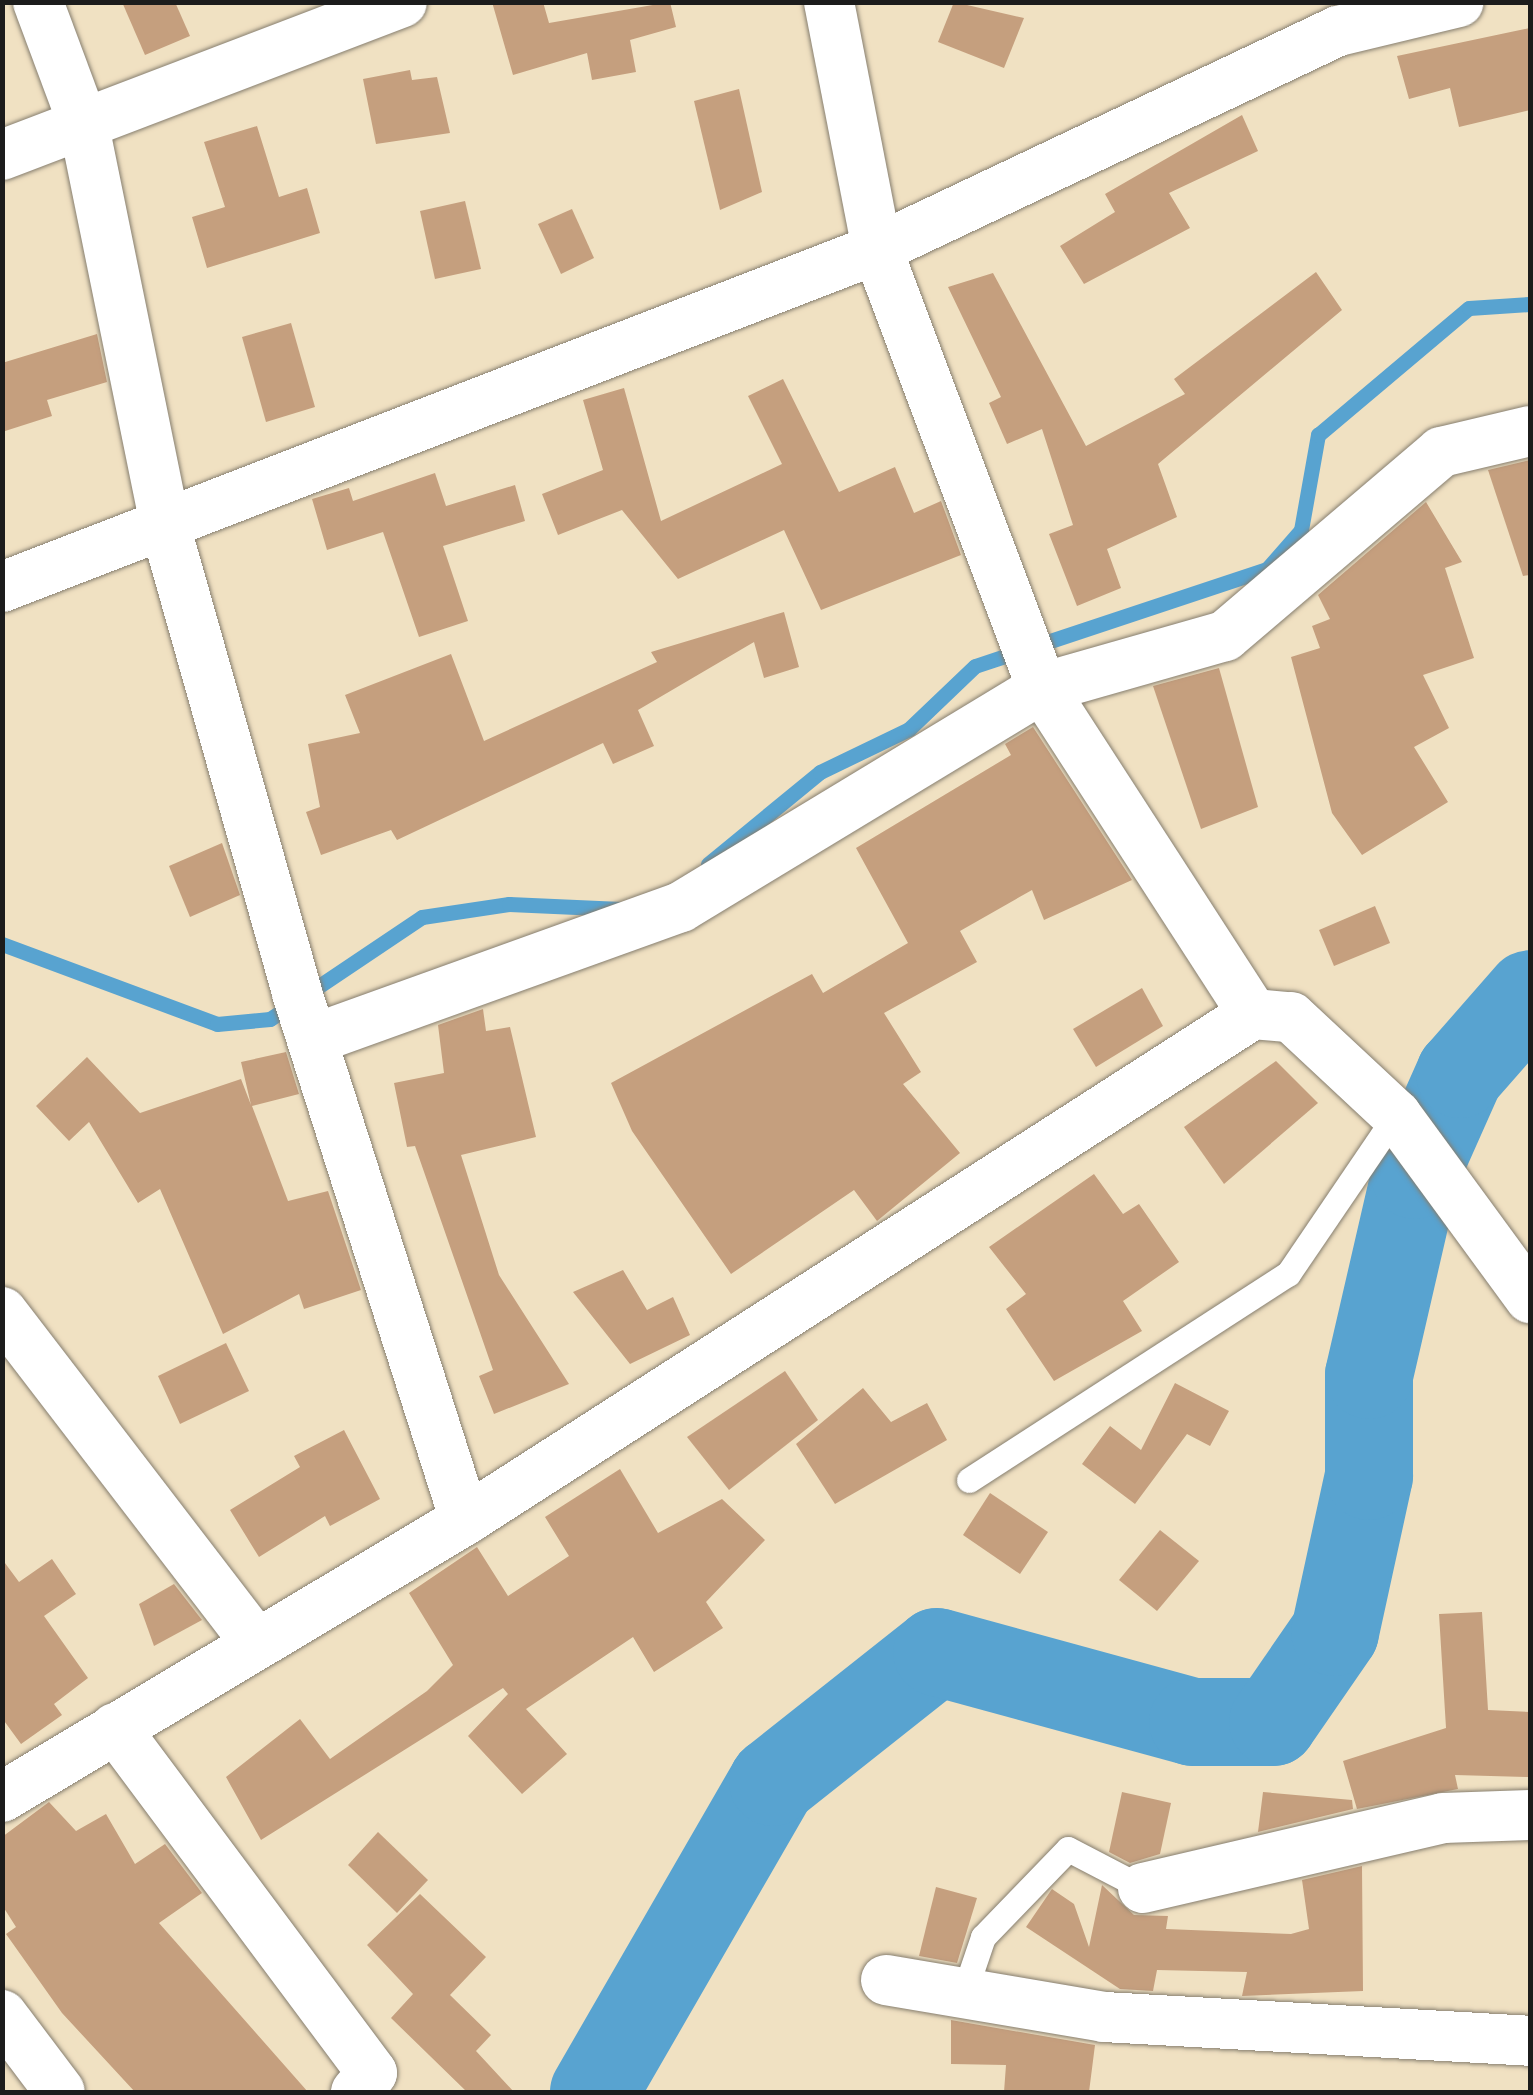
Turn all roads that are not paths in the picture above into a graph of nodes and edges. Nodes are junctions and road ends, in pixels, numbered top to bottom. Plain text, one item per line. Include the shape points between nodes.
1 (38, 2) edge
2 (402, 2) edge
3 (829, 2) edge
4 (1458, 2) edge
5 (84, 126) junction
6 (2, 155) edge
7 (877, 249) junction
8 (1530, 431) edge
9 (166, 528) junction
10 (2, 587) edge
11 (1032, 661) junction
12 (1253, 1014) junction
13 (306, 1015) junction
14 (1401, 1121) junction
15 (1530, 1298) edge
16 (2, 1312) edge
17 (969, 1480) dead end
18 (465, 1520) junction
19 (255, 1642) junction
20 (115, 1728) junction
21 (2, 1797) edge
22 (1530, 1815) edge
23 (1143, 1888) joint
24 (886, 1980) dead end
25 (966, 1987) junction
26 (2, 2014) edge
27 (1530, 2041) edge
28 (60, 2092) edge
29 (356, 2092) edge

1 - 5 street
2 - 5 street
3 - 7 street
4 - 7 street via 1338,31
5 - 6 street
5 - 9 street
7 - 9 street
7 - 11 street
8 - 11 street via 1441,452 1224,636
9 - 10 street
9 - 13 street
11 - 12 street
11 - 13 street via 681,907
12 - 14 street via 1291,1017
12 - 18 street
13 - 18 street
14 - 15 street
14 - 17 lane via 1288,1274
16 - 19 street
18 - 19 street
19 - 20 street
20 - 21 street
20 - 29 street via 372,2073
22 - 23 street via 1443,1818
23 - 25 lane via 1068,1849 984,1937
24 - 25 street
25 - 27 street via 1104,2017
26 - 28 street

